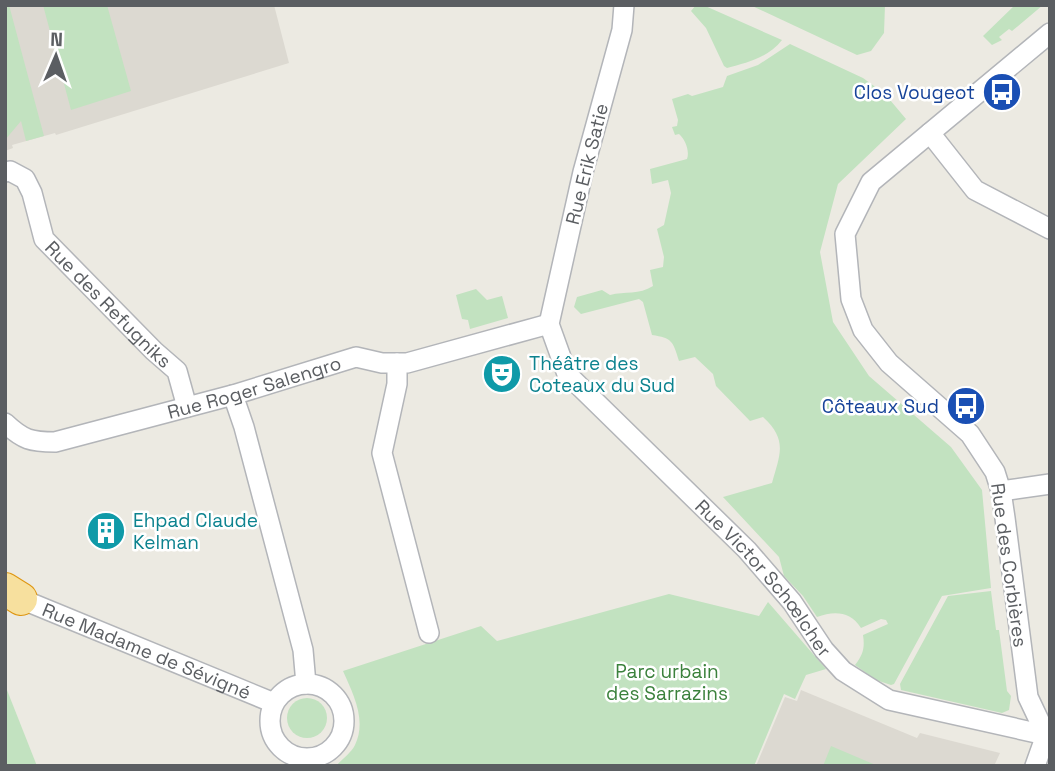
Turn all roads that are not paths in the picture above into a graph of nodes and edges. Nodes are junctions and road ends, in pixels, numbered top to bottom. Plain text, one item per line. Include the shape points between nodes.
1 (624, 5) edge
2 (1050, 33) edge
3 (930, 133) junction
4 (5, 172) edge
5 (1050, 229) edge
6 (549, 324) junction
7 (397, 363) junction
8 (233, 395) junction
9 (187, 407) junction
10 (5, 423) edge
11 (1050, 484) edge
12 (1001, 491) junction
13 (13, 594) edge
14 (429, 633) dead end
15 (306, 684) junction
16 (274, 703) junction
17 (1048, 736) edge
18 (289, 760) edge
19 (1035, 766) edge

1 - 6 street, Rue Erik Satie via 622,30 583,172
2 - 3 street, Rue des Corbières
3 - 5 street via 975,190
3 - 12 street, Rue des Corbières via 871,181 845,234 850,299 863,330 888,363 970,434 995,472
4 - 9 street, Rue des Refugniks via 26,179 44,239 177,371
6 - 7 street, Rue Roger Salengro
6 - 17 street, Rue Victor Schœlcher via 567,374 747,550 843,671 889,700
7 - 8 street, Rue Roger Salengro via 356,358
7 - 14 street via 382,453
8 - 9 street, Rue Roger Salengro
8 - 15 street via 303,650
9 - 10 street, Rue Roger Salengro via 55,442 19,436
11 - 12 street
12 - 17 street, Rue des Corbières via 1028,697
13 - 16 street, Rue Madame de Sévigné
15 - 16 street via 293,687
15 - 18 street via 337,700 344,722 335,744 326,752
16 - 18 street via 270,727
17 - 19 street

